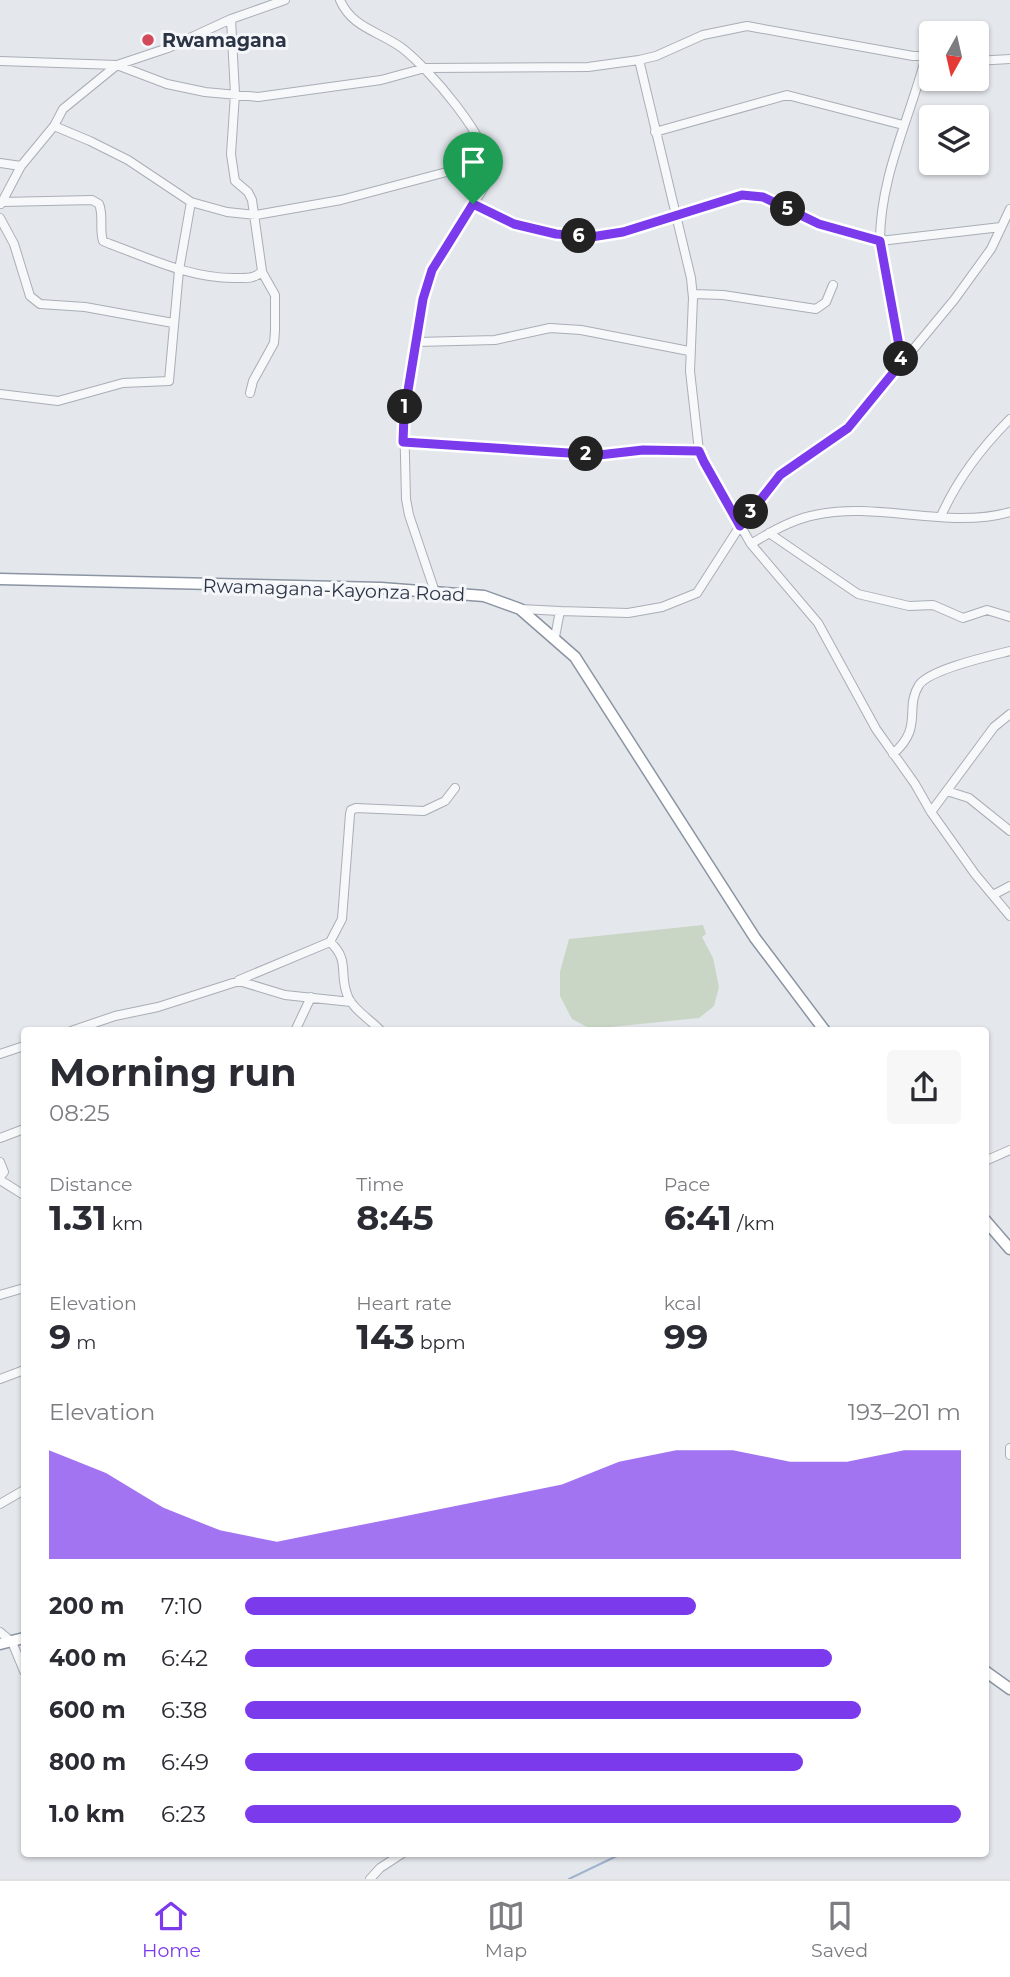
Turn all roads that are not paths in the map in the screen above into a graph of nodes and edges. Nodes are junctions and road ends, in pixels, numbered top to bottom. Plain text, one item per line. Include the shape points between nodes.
1 (285, 0) edge
2 (340, 0) edge
3 (277, 2) edge
4 (231, 19) junction
5 (919, 56) edge
6 (1010, 59) edge
7 (639, 60) junction
8 (989, 60) edge
9 (0, 61) edge
10 (117, 65) junction
11 (425, 68) junction
12 (919, 84) edge
13 (234, 94) junction
14 (54, 125) junction
15 (903, 125) junction
16 (655, 132) junction
17 (488, 161) junction
18 (0, 163) edge
19 (21, 166) junction
20 (191, 202) junction
21 (1, 203) edge
22 (473, 204) junction
23 (1010, 209) edge
24 (256, 215) junction
25 (676, 216) junction
26 (0, 218) edge
27 (1001, 227) junction
28 (880, 241) junction
29 (179, 270) junction
30 (262, 272) junction
31 (833, 285) dead end
32 (692, 294) junction
33 (173, 323) junction
34 (417, 342) junction
35 (690, 351) junction
36 (902, 362) junction
37 (250, 393) dead end
38 (0, 394) edge
39 (1010, 419) edge
40 (403, 442) junction
41 (699, 451) junction
42 (1010, 512) edge
43 (941, 516) junction
44 (740, 526) junction
45 (769, 533) junction
46 (751, 544) junction
47 (0, 579) edge
48 (435, 592) junction
49 (520, 609) junction
50 (560, 611) junction
51 (1010, 617) edge
52 (555, 637) junction
53 (1010, 651) edge
54 (1010, 714) edge
55 (893, 754) junction
56 (455, 788) dead end
57 (947, 791) junction
58 (931, 812) junction
59 (1010, 831) edge
60 (1010, 886) edge
61 (993, 895) junction
62 (1010, 916) edge
63 (330, 942) junction
64 (239, 981) junction
65 (312, 997) junction
66 (351, 1002) junction
67 (83, 1027) edge
68 (297, 1027) edge
69 (377, 1027) edge
70 (822, 1027) edge
71 (21, 1047) edge
72 (0, 1054) edge
73 (21, 1130) edge
74 (0, 1138) edge
75 (1010, 1150) edge
76 (989, 1159) edge
77 (0, 1162) edge
78 (0, 1178) edge
79 (21, 1193) edge
80 (989, 1225) edge
81 (1010, 1249) edge
82 (21, 1289) edge
83 (0, 1295) edge
84 (21, 1371) edge
85 (0, 1379) edge
86 (1010, 1448) edge
87 (1010, 1455) edge
88 (21, 1492) edge
89 (0, 1504) edge
90 (0, 1632) edge
91 (21, 1639) edge
92 (12, 1642) junction
93 (0, 1644) edge
94 (21, 1664) edge
95 (989, 1674) edge
96 (1010, 1689) edge
97 (397, 1857) edge
98 (370, 1879) edge

1 - 3 street
2 - 11 street via 353,20 400,46
3 - 4 street
4 - 10 street
4 - 13 street
5 - 7 street via 747,26 702,35
6 - 8 street
7 - 11 street via 588,67
7 - 16 street
9 - 10 street
10 - 13 street via 167,84
10 - 14 street via 72,100
11 - 13 street via 381,80 289,94
11 - 17 street via 471,125
12 - 15 street
13 - 24 street via 231,154 235,181 248,192
14 - 19 street
14 - 20 street via 128,160
15 - 16 street via 786,94
15 - 28 street via 885,190
16 - 25 street
17 - 22 street via 486,184
17 - 24 street via 341,200
18 - 19 street
19 - 21 street
20 - 24 street
20 - 29 street
21 - 29 street via 92,200 102,211 103,241
22 - 25 street via 514,224 591,237
22 - 34 street via 432,270
23 - 27 street
24 - 30 street
25 - 28 street via 754,195 819,224
25 - 32 street
26 - 33 street via 34,302
27 - 28 street
27 - 36 street via 976,272
28 - 36 street
29 - 30 street via 218,278 254,278
29 - 33 street
30 - 37 street via 275,295 274,342
31 - 32 street via 826,302 816,309
32 - 35 street
33 - 38 street via 169,381 122,383 58,401
34 - 35 street via 495,340 550,328
34 - 40 street
35 - 41 street
36 - 44 street via 848,428 780,475
39 - 43 street via 978,456
40 - 41 street via 599,455
40 - 48 street via 409,515
41 - 44 street
42 - 43 street via 980,518
43 - 45 street via 839,512 814,515
44 - 46 street
44 - 50 street via 697,593 683,600 628,613
45 - 46 street
45 - 51 street via 858,594 909,606 933,605 963,618 987,610
46 - 55 street via 818,623
47 - 48 highway, Rwamagana-Kayonza Road
48 - 49 highway, Rwamagana-Kayonza Road via 484,596
49 - 50 street
49 - 52 highway, Rwamagana-Kayonza Road
50 - 52 street
52 - 70 highway, Rwamagana-Kayonza Road via 575,657 747,928
53 - 55 street via 956,667 920,684 908,739
54 - 57 street via 994,727
55 - 58 street
56 - 63 street via 445,801 425,811 351,810 342,919
57 - 58 street
57 - 59 street via 969,798
58 - 61 street
60 - 61 street
61 - 62 street
63 - 64 street
63 - 66 street via 339,950 345,967
64 - 65 street via 285,995
64 - 67 street
65 - 66 street
65 - 68 street
66 - 69 street
71 - 72 street
73 - 74 street
75 - 76 street
77 - 78 street via 4,1172
78 - 79 street
80 - 81 highway
82 - 83 street
84 - 85 street
86 - 87 street
88 - 89 street
90 - 92 street
91 - 92 highway
92 - 93 highway
92 - 94 street
95 - 96 highway
97 - 98 street

